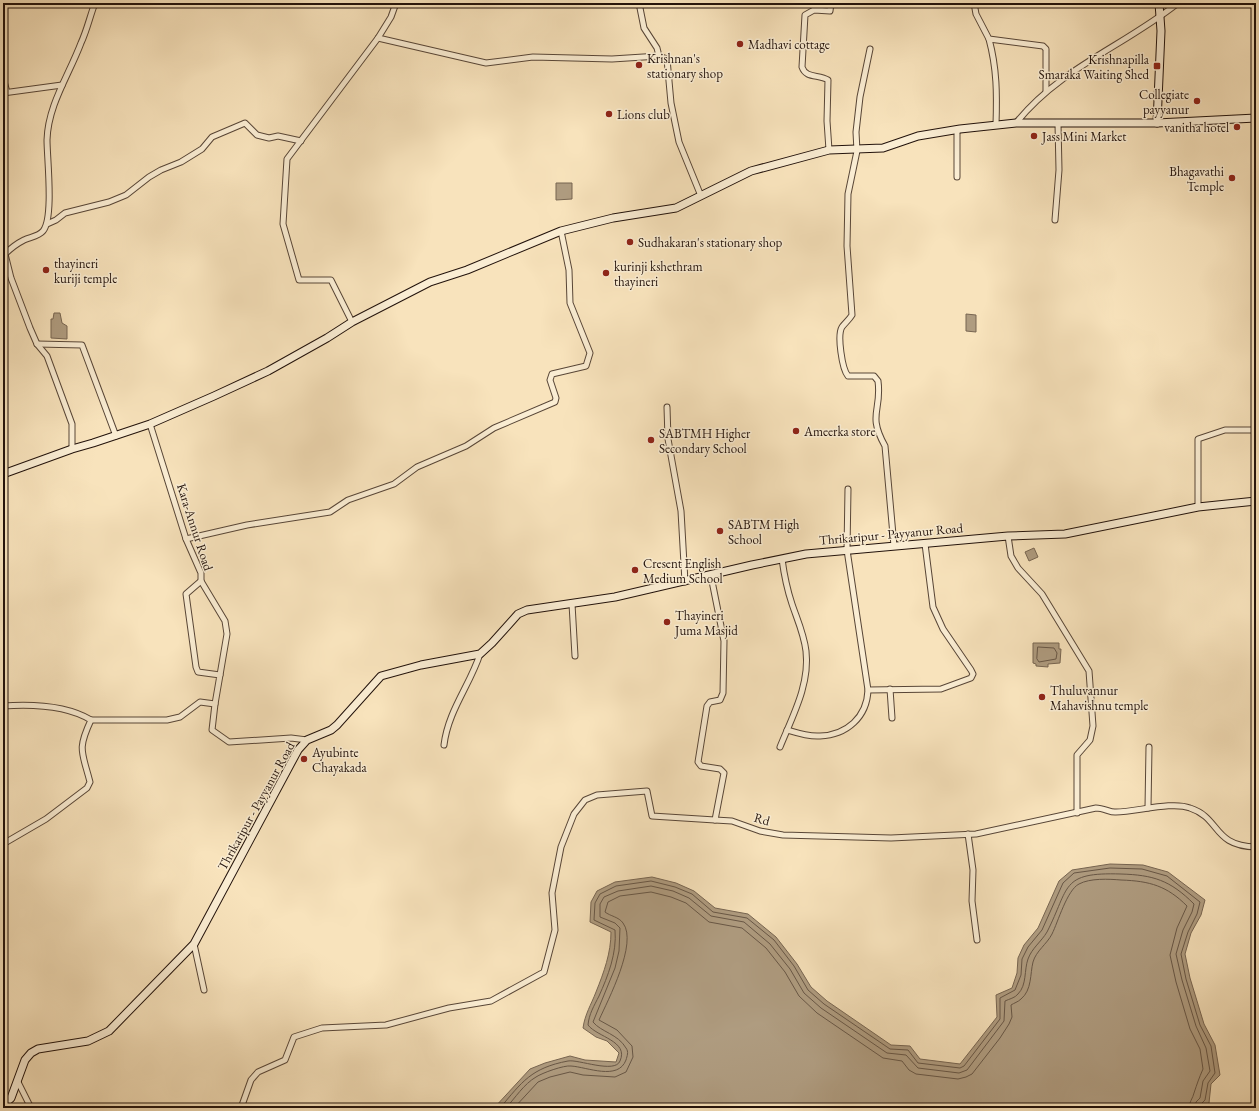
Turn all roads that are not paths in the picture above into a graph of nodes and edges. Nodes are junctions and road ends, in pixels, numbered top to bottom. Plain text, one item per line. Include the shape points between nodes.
1 (95, 3) edge
2 (396, 3) edge
3 (639, 3) edge
4 (831, 3) edge
5 (974, 3) edge
6 (1160, 3) edge
7 (1178, 3) edge
8 (1161, 15) junction
9 (378, 38) junction
10 (989, 39) junction
11 (870, 49) dead end
12 (659, 56) junction
13 (3, 78) edge
14 (62, 85) junction
15 (1046, 91) junction
16 (5, 92) edge
17 (1256, 118) edge
18 (1016, 123) junction
19 (1157, 123) junction
20 (1058, 124) junction
21 (996, 125) junction
22 (956, 130) junction
23 (301, 141) junction
24 (829, 150) junction
25 (857, 151) junction
26 (957, 177) dead end
27 (701, 196) junction
28 (1055, 220) dead end
29 (47, 224) junction
30 (561, 231) junction
31 (352, 322) junction
32 (37, 344) junction
33 (667, 407) dead end
34 (150, 424) junction
35 (1256, 430) edge
36 (116, 436) junction
37 (72, 449) junction
38 (3, 474) edge
39 (848, 489) dead end
40 (1256, 501) edge
41 (1198, 507) junction
42 (1008, 536) junction
43 (186, 539) junction
44 (925, 544) junction
45 (894, 546) junction
46 (847, 550) junction
47 (782, 559) junction
48 (711, 576) junction
49 (201, 581) junction
50 (685, 582) junction
51 (572, 604) junction
52 (480, 654) junction
53 (575, 656) dead end
54 (220, 675) junction
55 (890, 689) junction
56 (868, 690) junction
57 (215, 704) junction
58 (3, 706) edge
59 (892, 718) dead end
60 (91, 720) junction
61 (786, 730) junction
62 (306, 740) junction
63 (444, 745) dead end
64 (780, 747) dead end
65 (1149, 747) dead end
66 (1148, 808) junction
67 (1077, 813) junction
68 (715, 820) junction
69 (968, 834) junction
70 (3, 844) edge
71 (1256, 847) edge
72 (977, 940) dead end
73 (194, 944) junction
74 (204, 990) dead end
75 (18, 1082) junction
76 (3, 1105) edge
77 (31, 1108) edge
78 (241, 1108) edge

1 - 14 street via 81,44
2 - 9 street
3 - 12 street via 644,28 657,48
4 - 24 street via 830,11 814,10 805,15 802,67 807,75 828,80 826,121
5 - 10 street via 976,14
6 - 8 main road
7 - 8 street
8 - 15 street via 1079,66
8 - 19 main road
9 - 12 street via 486,63 533,57 612,59
9 - 23 street
10 - 15 street via 1043,46 1047,54
10 - 21 street via 995,60
11 - 25 street via 860,97 856,132
12 - 27 street via 667,59 671,103 679,142
13 - 16 street
14 - 16 street
14 - 29 street via 47,140 50,192
15 - 18 street
17 - 19 main road
18 - 20 main road
18 - 21 main road
19 - 20 main road
20 - 28 street
21 - 22 main road
22 - 25 main road via 918,136 883,148
22 - 26 street
23 - 29 street via 257,135 245,123 212,137 202,149 181,162 155,173 126,195 65,213
23 - 31 street via 287,159 283,224 299,280 331,280
24 - 25 main road
24 - 27 main road via 751,171
25 - 45 street via 848,194 847,246 852,315 842,328 842,364 848,376 874,376 878,381 874,421 885,446
27 - 30 main road via 676,208 613,218
29 - 32 street via 38,235 23,240 5,254 11,278
30 - 31 main road via 467,270 430,282
30 - 43 street via 569,270 570,303 590,353 586,366 552,374 550,380 555,402 494,428 466,446 416,467 394,484 348,500 330,512 247,524
31 - 34 main road via 268,371
32 - 36 street via 82,345
32 - 37 street via 47,356 72,424
33 - 50 street via 668,439 681,511
34 - 36 main road
34 - 43 street, Kara-Annur Road
35 - 41 street via 1225,430 1198,439
36 - 37 main road
37 - 38 main road
39 - 46 street
40 - 41 main road, Thrikaripur - Payyanur Road
41 - 42 main road, Thrikaripur - Payyanur Road via 1065,534
42 - 44 main road, Thrikaripur - Payyanur Road
42 - 67 street via 1011,556 1018,568 1042,594 1089,671 1093,726 1090,740 1077,754
43 - 49 street, Kara-Annur Road via 201,573
44 - 45 main road, Thrikaripur - Payyanur Road
44 - 55 street via 933,607 943,629 973,674 971,678 941,689
45 - 46 main road, Thrikaripur - Payyanur Road
46 - 47 main road, Thrikaripur - Payyanur Road
46 - 56 street
47 - 48 main road, Thrikaripur - Payyanur Road
47 - 61 street via 788,592 800,623 806,651 803,687
48 - 50 main road, Thrikaripur - Payyanur Road
48 - 68 street via 724,641 723,693 720,700 710,702 707,706 698,762 701,766 720,769 724,773
49 - 54 street via 225,621 227,634
49 - 54 street, Kara-Annur Road via 186,594 196,667 198,672
50 - 51 main road, Thrikaripur - Payyanur Road
51 - 52 main road, Thrikaripur - Payyanur Road via 540,607 518,614
51 - 53 street
52 - 62 main road, Thrikaripur - Payyanur Road via 421,665 382,676 337,725
52 - 63 street via 470,681 456,704 446,730
54 - 57 street
55 - 56 street
55 - 59 street
56 - 61 street via 868,701 858,721 840,731 809,736
57 - 60 street via 200,702 180,717 167,720
57 - 62 street via 212,730 229,742 291,738
58 - 60 street via 67,709
60 - 70 street via 81,749 90,782 87,788 46,819
61 - 64 street
62 - 73 main road, Thrikaripur - Payyanur Road via 298,750
65 - 66 street
66 - 67 street, Rd via 1114,813 1104,808 1096,808
66 - 71 street, Rd via 1188,807 1210,821 1224,839 1232,844
67 - 69 street, Rd
68 - 69 street, Rd via 732,821 760,831 783,835 891,838
68 - 78 street, Rd via 652,816 647,791 596,796 585,800 574,814 561,847 552,893 555,930 544,972 491,1001 449,1008 386,1025 322,1028 299,1035 294,1038 285,1060 258,1072 251,1080
69 - 72 street
73 - 74 street
73 - 75 main road, Thrikaripur - Payyanur Road via 109,1031 88,1041 38,1049 25,1060
75 - 76 main road, Thrikaripur - Payyanur Road via 11,1098
75 - 77 street

